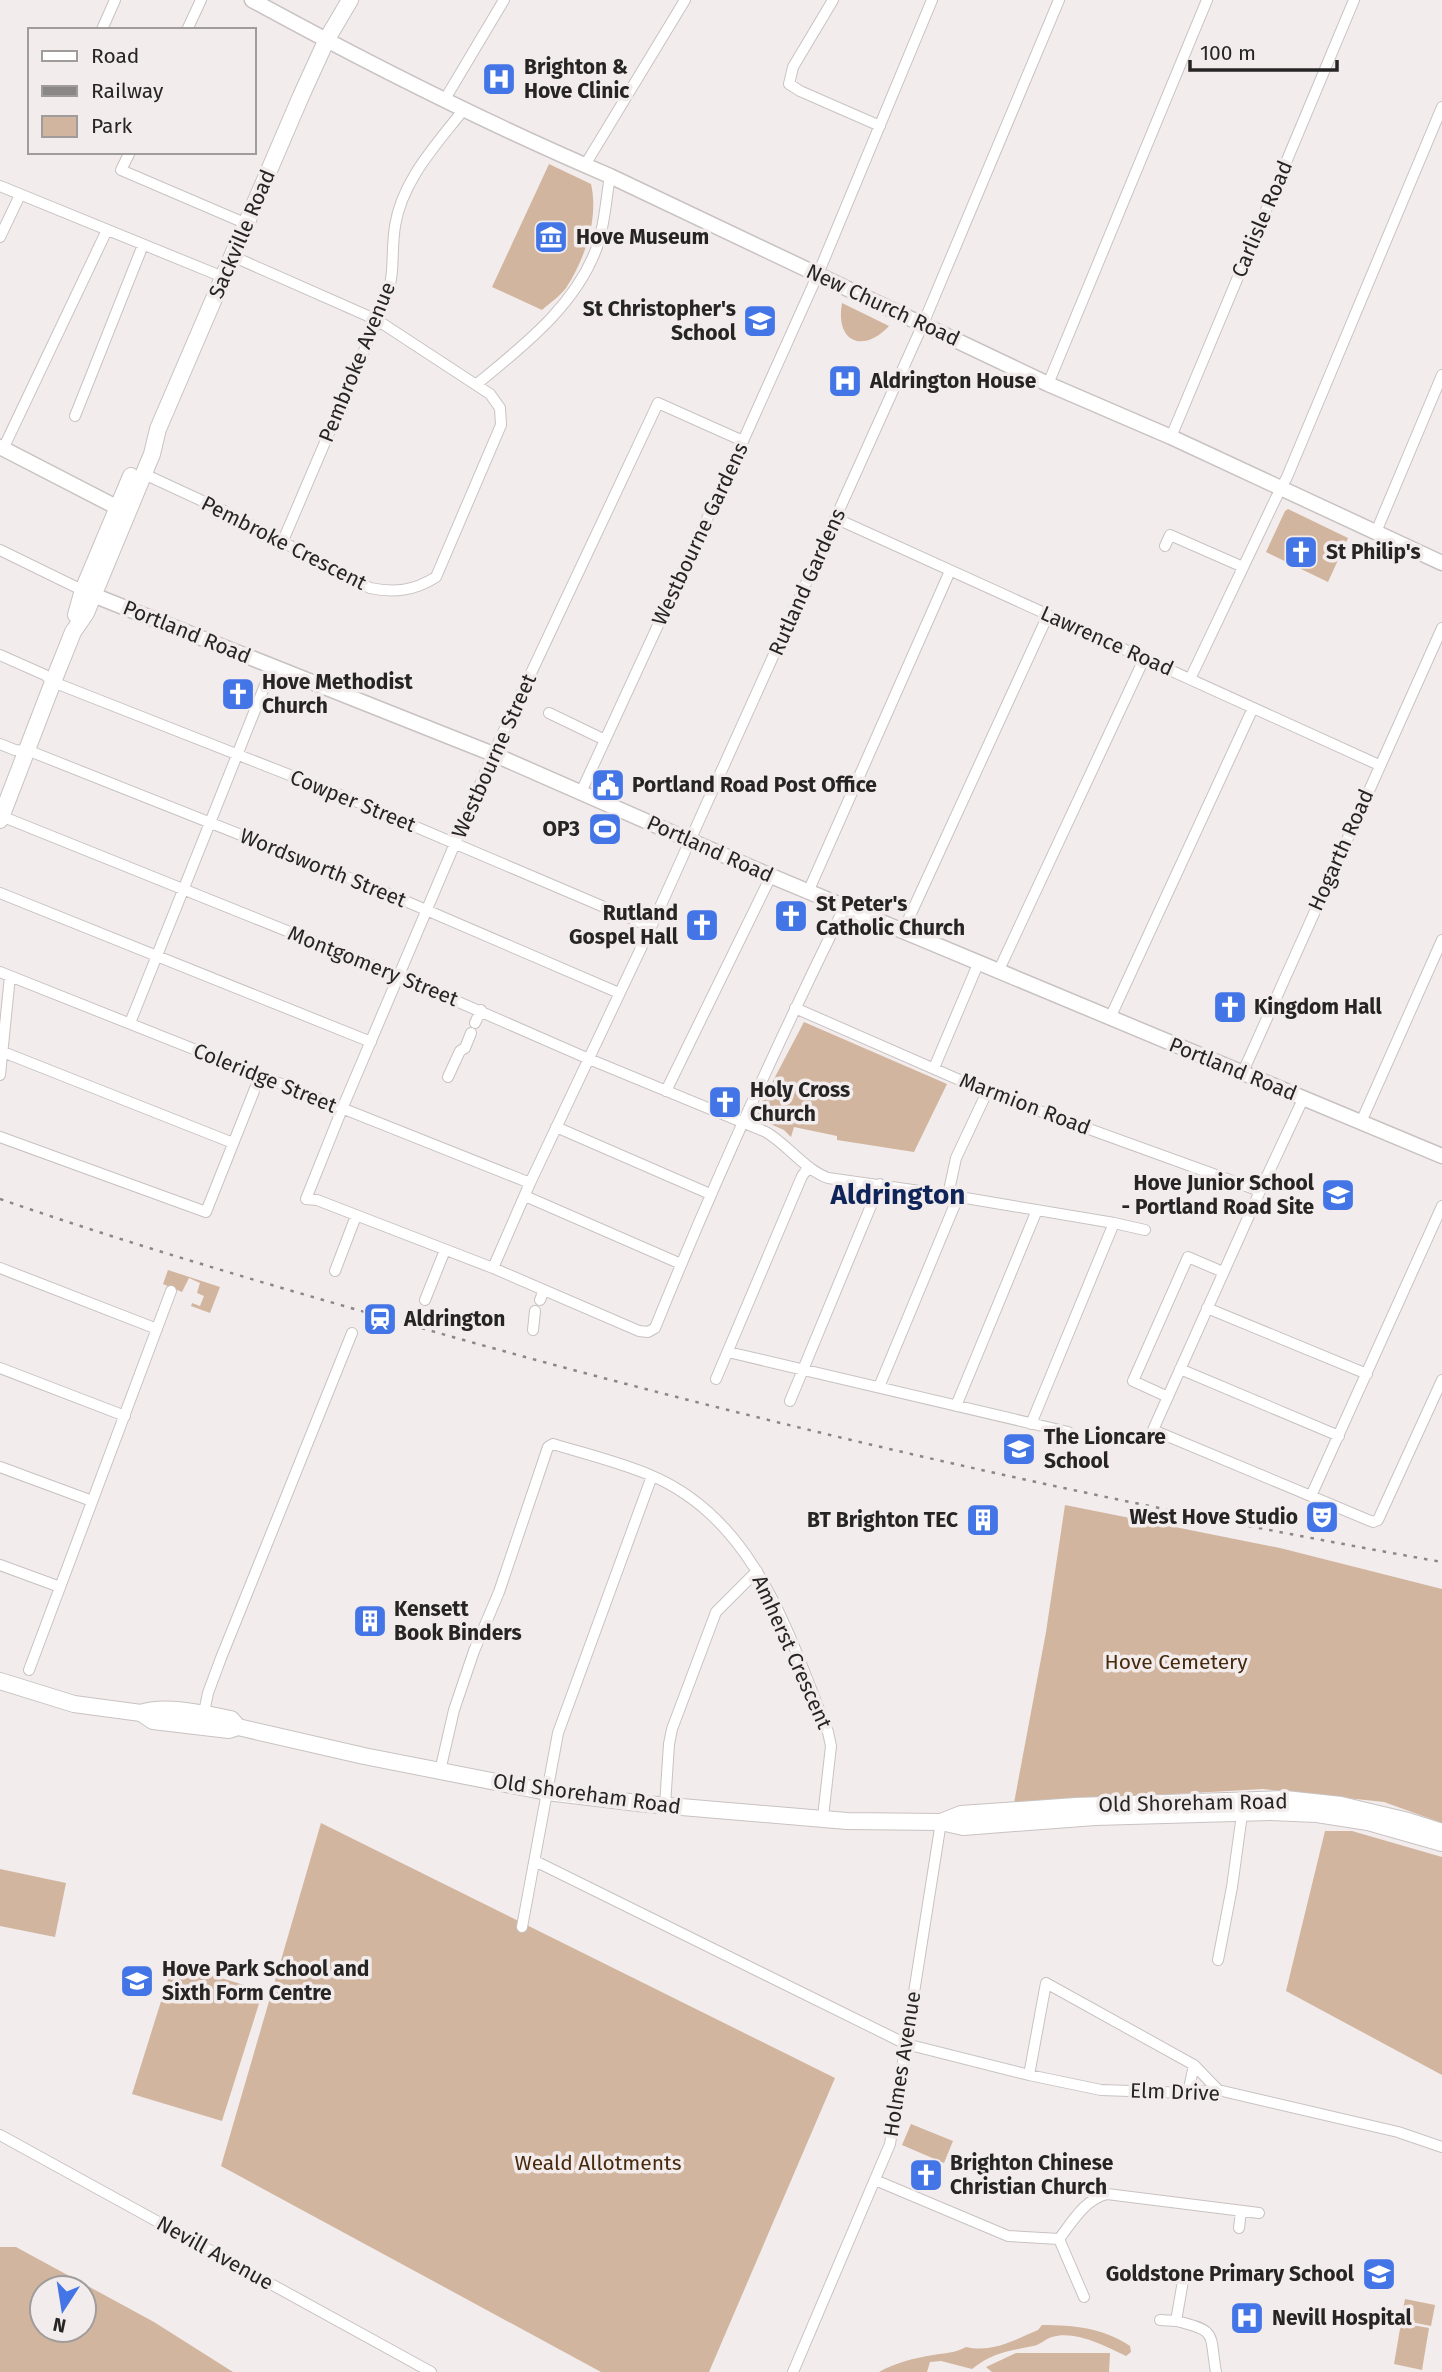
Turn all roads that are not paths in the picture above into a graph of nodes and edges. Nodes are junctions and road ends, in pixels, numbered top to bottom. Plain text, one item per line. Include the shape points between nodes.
1 (115, 0) edge
2 (201, 0) edge
3 (252, 0) edge
4 (350, 0) edge
5 (504, 0) edge
6 (685, 0) edge
7 (833, 0) edge
8 (932, 0) edge
9 (1059, 0) edge
10 (1208, 0) edge
11 (1354, 0) edge
12 (103, 27) dead end
13 (188, 28) edge
14 (327, 39) junction
15 (446, 99) junction
16 (1442, 107) edge
17 (464, 109) junction
18 (880, 126) junction
19 (129, 154) edge
20 (585, 165) junction
21 (610, 176) junction
22 (0, 186) edge
23 (20, 195) junction
24 (247, 224) junction
25 (107, 230) junction
26 (0, 237) edge
27 (142, 245) junction
28 (232, 256) junction
29 (818, 274) junction
30 (223, 277) junction
31 (377, 320) junction
32 (923, 324) junction
33 (1442, 375) edge
34 (477, 384) junction
35 (1048, 384) junction
36 (75, 416) dead end
37 (158, 429) junction
38 (1171, 437) junction
39 (743, 441) junction
40 (1, 448) edge
41 (144, 474) junction
42 (1281, 488) junction
43 (122, 510) junction
44 (835, 518) junction
45 (1376, 532) junction
46 (282, 543) junction
47 (1165, 546) dead end
48 (0, 550) edge
49 (1442, 563) edge
50 (1243, 567) junction
51 (950, 571) junction
52 (88, 592) junction
53 (1048, 615) junction
54 (1442, 628) edge
55 (0, 655) edge
56 (1144, 659) junction
57 (1190, 679) junction
58 (267, 680) dead end
59 (52, 682) junction
60 (1253, 708) junction
61 (549, 713) dead end
62 (605, 740) junction
63 (0, 744) edge
64 (25, 751) junction
65 (236, 754) junction
66 (493, 754) junction
67 (1379, 765) junction
68 (580, 792) junction
69 (1, 818) edge
70 (209, 822) junction
71 (690, 839) junction
72 (455, 843) junction
73 (771, 876) junction
74 (183, 889) junction
75 (808, 892) junction
76 (0, 893) edge
77 (845, 908) junction
78 (427, 910) junction
79 (651, 927) junction
80 (903, 931) junction
81 (1442, 940) edge
82 (156, 956) junction
83 (978, 964) junction
84 (998, 972) junction
85 (5, 974) edge
86 (399, 976) junction
87 (619, 993) junction
88 (795, 1008) junction
89 (481, 1010) junction
90 (1110, 1018) junction
91 (130, 1023) junction
92 (475, 1023) dead end
93 (471, 1033) dead end
94 (371, 1042) junction
95 (3, 1052) junction
96 (589, 1059) junction
97 (934, 1068) junction
98 (1242, 1074) junction
99 (0, 1075) edge
100 (260, 1076) junction
101 (448, 1077) dead end
102 (666, 1091) junction
103 (987, 1092) junction
104 (1304, 1097) junction
105 (342, 1108) junction
106 (1361, 1122) junction
107 (742, 1123) junction
108 (556, 1127) junction
109 (0, 1137) edge
110 (233, 1143) junction
111 (1442, 1156) edge
112 (809, 1167) junction
113 (530, 1182) junction
114 (880, 1184) junction
115 (1259, 1191) junction
116 (710, 1194) junction
117 (525, 1196) junction
118 (953, 1196) junction
119 (1442, 1206) edge
120 (1037, 1210) junction
121 (356, 1216) junction
122 (1114, 1223) junction
123 (1145, 1230) dead end
124 (445, 1250) junction
125 (681, 1264) junction
126 (0, 1268) edge
127 (493, 1268) junction
128 (335, 1271) dead end
129 (1223, 1272) junction
130 (171, 1290) dead end
131 (425, 1300) dead end
132 (1207, 1308) junction
133 (535, 1311) dead end
134 (157, 1329) junction
135 (533, 1330) dead end
136 (352, 1333) dead end
137 (728, 1352) junction
138 (0, 1368) edge
139 (1180, 1369) junction
140 (804, 1370) junction
141 (1367, 1374) junction
142 (716, 1379) dead end
143 (1442, 1380) edge
144 (879, 1387) junction
145 (1168, 1396) junction
146 (790, 1401) dead end
147 (956, 1406) junction
148 (125, 1416) junction
149 (1031, 1424) junction
150 (1068, 1432) dead end
151 (1339, 1436) junction
152 (0, 1466) edge
153 (652, 1476) junction
154 (1311, 1496) junction
155 (92, 1502) junction
156 (0, 1565) edge
157 (757, 1571) junction
158 (60, 1587) junction
159 (29, 1670) dead end
160 (0, 1681) edge
161 (203, 1720) junction
162 (440, 1771) junction
163 (547, 1793) junction
164 (665, 1805) junction
165 (1243, 1806) junction
166 (823, 1817) junction
167 (941, 1822) junction
168 (1442, 1832) edge
169 (1442, 1843) edge
170 (535, 1861) junction
171 (522, 1927) dead end
172 (1218, 1959) dead end
173 (906, 2044) junction
174 (1194, 2065) junction
175 (1029, 2075) junction
176 (1218, 2090) junction
177 (1188, 2093) junction
178 (0, 2135) edge
179 (1442, 2147) edge
180 (875, 2179) junction
181 (1241, 2211) junction
182 (1259, 2213) dead end
183 (1239, 2228) dead end
184 (1059, 2239) junction
185 (1183, 2281) dead end
186 (1084, 2297) dead end
187 (1160, 2320) dead end
188 (1176, 2321) junction
189 (431, 2372) edge
190 (793, 2372) edge
191 (1216, 2372) edge

1 - 12 street
2 - 13 street
3 - 14 street, New Church Road
4 - 14 main road, Sackville Road
5 - 15 street
6 - 20 street
7 - 18 street via 793,67 789,84
8 - 18 street, Westbourne Gardens
9 - 32 street, Rutland Gardens
10 - 35 street
11 - 38 street, Carlisle Road
14 - 15 street, New Church Road
14 - 24 main road, Sackville Road
15 - 17 street, New Church Road
16 - 42 street
17 - 20 street, New Church Road
17 - 31 street, Pembroke Avenue via 416,171 404,198 395,225 392,283
18 - 29 street, Westbourne Gardens
19 - 24 street via 121,170
20 - 21 street, New Church Road
21 - 29 street, New Church Road
21 - 34 street via 597,247 579,283 548,321
22 - 23 street
23 - 25 street
23 - 26 street
24 - 28 main road, Sackville Road
25 - 27 street
25 - 40 street
27 - 30 street
27 - 36 street
28 - 30 main road, Sackville Road
28 - 31 street, Pembroke Crescent
29 - 32 street, New Church Road
29 - 39 street, Westbourne Gardens
30 - 37 main road, Sackville Road
31 - 34 street, Pembroke Crescent
31 - 46 street, Pembroke Avenue
32 - 35 street, New Church Road
32 - 44 street, Rutland Gardens
33 - 45 street
34 - 46 street, Pembroke Crescent via 500,408 501,425 436,577 409,589 389,592 370,588
35 - 38 street, New Church Road
37 - 41 main road, Sackville Road
37 - 43 main road, Sackville Road via 143,450
38 - 42 street, New Church Road
39 - 62 street, Westbourne Gardens
39 - 66 street, Westbourne Street via 658,403
40 - 43 street
41 - 43 main road, Sackville Road
41 - 46 street, Pembroke Crescent
42 - 45 street, New Church Road
42 - 50 street
43 - 52 main road, Sackville Road
44 - 51 street, Lawrence Road
44 - 71 street, Rutland Gardens
45 - 49 street, New Church Road
47 - 50 street via 1170,535
48 - 52 street
50 - 57 street
51 - 53 street, Lawrence Road
51 - 75 street
52 - 59 main road, Sackville Road via 76,610 73,632
52 - 66 street, Portland Road
53 - 56 street, Lawrence Road
53 - 80 street
54 - 67 street, Hogarth Road
55 - 59 street, Cowper Street
56 - 57 street, Lawrence Road
56 - 84 street
57 - 60 street, Lawrence Road
58 - 65 street
59 - 64 main road, Sackville Road
59 - 65 street, Cowper Street
60 - 67 street, Lawrence Road
60 - 90 street
61 - 62 street
62 - 68 street, Westbourne Gardens
63 - 64 street, Wordsworth Street
64 - 69 main road, Sackville Road
64 - 70 street, Wordsworth Street
65 - 70 street
65 - 72 street, Cowper Street
66 - 68 street, Portland Road
66 - 72 street, Westbourne Street
67 - 98 street, Hogarth Road
68 - 71 street, Portland Road
69 - 74 street, Montgomery Street
70 - 74 street
70 - 78 street, Wordsworth Street
71 - 73 street, Portland Road
71 - 79 street, Rutland Gardens
72 - 78 street, Westbourne Street
72 - 79 street, Cowper Street
73 - 75 street, Portland Road
73 - 102 street
74 - 82 street
74 - 86 street, Montgomery Street
75 - 77 street, Portland Road
76 - 82 street
77 - 80 street, Portland Road
77 - 88 street
78 - 86 street, Westbourne Street
78 - 87 street, Wordsworth Street
79 - 87 street, Rutland Gardens
80 - 83 street, Portland Road
81 - 106 street
82 - 91 street
82 - 94 street
83 - 84 street, Portland Road
83 - 97 street
84 - 90 street, Portland Road
85 - 91 street, Coleridge Street
85 - 95 street
86 - 89 street, Montgomery Street
86 - 94 street, Westbourne Street
87 - 96 street, Rutland Gardens
88 - 97 street, Marmion Road
88 - 107 street
89 - 92 street
89 - 96 street, Montgomery Street
90 - 98 street, Portland Road
91 - 100 street, Coleridge Street
93 - 101 street
94 - 105 street, Westbourne Street
95 - 99 street
95 - 110 street
96 - 102 street, Montgomery Street
96 - 108 street, Rutland Gardens
97 - 103 street, Marmion Road
98 - 104 street, Portland Road
100 - 105 street, Coleridge Street
100 - 110 street
102 - 107 street, Montgomery Street
103 - 115 street, Marmion Road
103 - 118 street via 956,1158
104 - 106 street, Portland Road
104 - 115 street
105 - 113 street, Coleridge Street
105 - 121 street, Westbourne Street via 306,1199
106 - 111 street, Portland Road
107 - 112 street, Montgomery Street via 781,1141
107 - 116 street
108 - 113 street, Rutland Gardens
108 - 116 street
109 - 110 street via 206,1212
112 - 114 street via 828,1178
112 - 137 street
113 - 117 street, Rutland Gardens
114 - 118 street
114 - 140 street
115 - 129 street
116 - 125 street
117 - 125 street
117 - 127 street, Rutland Gardens
118 - 120 street
118 - 144 street via 955,1207
119 - 141 street
120 - 122 street
120 - 147 street
121 - 124 street
121 - 128 street
122 - 123 street
122 - 149 street
124 - 127 street
124 - 131 street
125 - 127 street via 656,1328 648,1332 542,1295
126 - 134 street
129 - 132 street
129 - 145 street via 1188,1256 1182,1269 1133,1381
130 - 134 street
132 - 139 street
132 - 141 street
133 - 135 street
134 - 148 street
136 - 161 street via 221,1658
137 - 140 street
137 - 142 street
138 - 148 street
139 - 145 street
139 - 151 street
140 - 144 street
140 - 146 street
141 - 151 street
143 - 154 street via 1378,1520 1373,1522
144 - 147 street
145 - 154 street via 1153,1430
147 - 149 street
148 - 155 street
149 - 150 street
151 - 154 street
152 - 155 street
153 - 157 street, Amherst Crescent via 707,1510
153 - 162 street, Amherst Crescent via 553,1444 548,1447 454,1710
153 - 163 street via 558,1733
155 - 158 street
156 - 158 street
157 - 164 street via 716,1612 669,1744
157 - 166 street, Amherst Crescent via 828,1732 831,1746
158 - 159 street
160 - 161 main road, Old Shoreham Road via 74,1704 141,1713 154,1708
161 - 162 main road, Old Shoreham Road via 231,1719 238,1727
162 - 163 main road, Old Shoreham Road
163 - 164 main road, Old Shoreham Road
163 - 170 street
164 - 166 main road, Old Shoreham Road
165 - 167 main road, Old Shoreham Road via 963,1827
165 - 168 main road, Old Shoreham Road via 1285,1799 1341,1805
165 - 169 main road, Old Shoreham Road via 1368,1822
165 - 172 street
166 - 167 main road, Old Shoreham Road
167 - 173 street, Holmes Avenue
170 - 171 street
170 - 173 street, Elm Drive
173 - 175 street, Elm Drive
173 - 180 street, Holmes Avenue via 890,2144
174 - 175 street via 1046,1983
174 - 176 street
174 - 177 street
175 - 177 street, Elm Drive via 1101,2090
176 - 177 street, Elm Drive
176 - 179 street, Elm Drive via 1398,2132
178 - 189 street, Nevill Avenue
180 - 184 street via 1008,2236
180 - 190 street, Holmes Avenue
181 - 182 street
181 - 183 street
181 - 184 street via 1107,2194 1086,2203
184 - 186 street
185 - 188 street
187 - 188 street
188 - 191 street via 1210,2334

